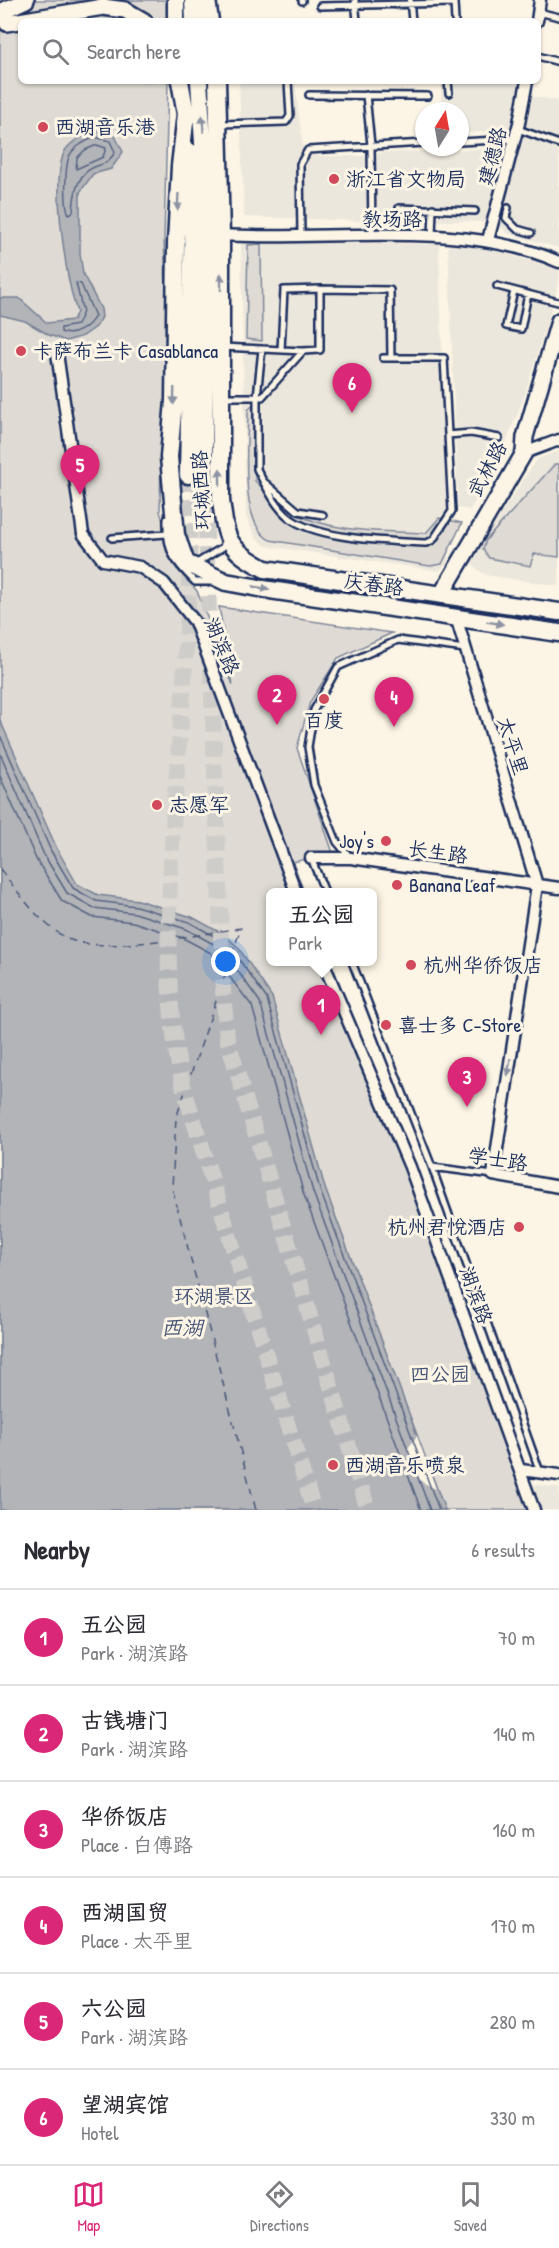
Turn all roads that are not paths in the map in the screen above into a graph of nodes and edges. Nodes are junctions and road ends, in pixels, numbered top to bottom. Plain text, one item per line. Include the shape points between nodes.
1 (26, 0) edge
2 (83, 0) edge
3 (176, 0) edge
4 (193, 0) edge
5 (207, 0) edge
6 (540, 0) edge
7 (454, 1) edge
8 (410, 2) edge
9 (356, 3) edge
10 (320, 6) dead end
11 (559, 16) edge
12 (537, 17) edge
13 (139, 18) edge
14 (176, 18) edge
15 (194, 18) edge
16 (210, 18) edge
17 (357, 18) edge
18 (412, 18) edge
19 (455, 18) edge
20 (2, 20) edge
21 (541, 57) edge
22 (559, 62) edge
23 (181, 84) edge
24 (199, 84) edge
25 (217, 84) edge
26 (288, 84) edge
27 (448, 84) edge
28 (526, 84) edge
29 (449, 93) dead end
30 (309, 95) dead end
31 (366, 96) junction
32 (428, 96) dead end
33 (186, 114) junction
34 (218, 124) junction
35 (516, 134) junction
36 (469, 141) edge
37 (415, 143) edge
38 (559, 144) edge
39 (371, 145) junction
40 (399, 208) dead end
41 (433, 208) junction
42 (508, 208) dead end
43 (475, 211) dead end
44 (221, 236) junction
45 (301, 237) junction
46 (372, 237) junction
47 (432, 237) junction
48 (488, 240) junction
49 (521, 249) junction
50 (559, 262) edge
51 (497, 286) dead end
52 (320, 290) junction
53 (514, 291) junction
54 (528, 294) junction
55 (558, 302) edge
56 (559, 321) edge
57 (220, 347) junction
58 (262, 349) junction
59 (281, 350) junction
60 (303, 351) junction
61 (57, 353) dead end
62 (383, 358) dead end
63 (391, 358) junction
64 (257, 397) junction
65 (220, 398) junction
66 (448, 435) junction
67 (500, 438) dead end
68 (555, 442) edge
69 (524, 453) junction
70 (169, 457) junction
71 (263, 481) junction
72 (323, 515) dead end
73 (166, 534) junction
74 (225, 536) junction
75 (112, 538) dead end
76 (186, 563) junction
77 (226, 582) junction
78 (441, 595) junction
79 (559, 612) edge
80 (456, 617) junction
81 (559, 633) edge
82 (465, 649) junction
83 (311, 858) joint
84 (351, 858) junction
85 (537, 885) junction
86 (295, 888) edge
87 (323, 888) edge
88 (559, 888) edge
89 (325, 966) edge
90 (354, 966) edge
91 (432, 1167) junction
92 (493, 1175) junction
93 (559, 1187) edge
94 (521, 1470) junction
95 (540, 1473) junction
96 (559, 1475) edge
97 (534, 1510) edge

1 - 20 street
2 - 20 street
3 - 14 main road
4 - 15 main road
5 - 16 main road
6 - 12 street
7 - 8 lane
7 - 19 lane
8 - 9 lane
8 - 18 lane
9 - 10 lane
9 - 17 lane
11 - 12 lane
13 - 20 street via 125,10 103,7
21 - 22 lane
23 - 33 main road, 环城西路
33 -> 24 main road, 环城西路 via 193,209 196,476 207,205
25 - 34 main road, 环城西路
26 - 34 lane via 290,116 286,122
27 - 29 lane
28 - 35 street, 建德路
30 - 31 lane
31 - 32 lane
31 - 39 lane
33 -> 70 main road, 环城西路 via 180,166
34 - 44 main road, 环城西路
35 - 36 lane
35 - 38 lane
35 - 48 street, 建德路
37 - 39 lane
39 - 45 lane via 308,150 300,164
39 - 46 lane
40 - 41 lane
41 - 43 lane
41 - 47 lane
42 - 49 lane via 506,218 528,233
44 - 45 street, 教场路
57 -> 44 main road, 环城西路
45 - 46 street, 教场路
46 - 47 street, 教场路
47 - 48 street, 教场路
48 - 49 street, 教场路
49 - 50 street, 教场路
51 - 53 lane
52 - 59 lane via 284,290
52 - 60 lane via 320,350
52 - 63 lane via 390,290
53 - 54 lane
53 - 54 lane via 506,326 521,330
54 - 55 lane
56 - 69 street, 武林路 via 525,437
57 - 58 lane
57 - 65 main road, 环城西路
58 - 59 lane
58 - 64 lane
59 - 60 lane
60 - 64 lane via 262,397
61 - 86 street, 湖滨路 via 83,534 103,560 140,567 164,583 195,622
62 - 63 lane
63 - 66 lane via 444,358
64 - 65 lane
64 - 71 lane via 257,469
74 -> 65 main road, 环城西路 via 220,500
66 - 67 lane via 471,433
66 - 71 lane via 452,511 427,543 363,539 307,526 281,510
68 - 69 street
69 - 78 street, 武林路
70 - 73 lane
70 - 76 main road, 环城西路 via 176,535
71 - 72 lane via 298,511
73 - 75 lane
73 - 77 lane via 172,559 195,582
74 - 76 lane, 环城西路 via 223,547 213,555 199,563
74 - 78 main road, 庆春路 via 237,551 265,569
76 - 77 main road, 庆春路
77 -> 80 main road, 庆春路
78 - 79 main road, 庆春路
80 -> 81 main road, 庆春路
80 - 82 street, 太平里
82 - 84 lane via 398,640 338,667 314,710 308,747 314,785 337,842
82 - 85 street, 太平里
83 - 84 street, 长生路
83 - 87 lane
84 - 85 street, 长生路
85 - 88 street, 长生路
85 -> 92 street
89 - 94 street, 湖滨路 via 410,1167
90 - 91 lane
91 - 92 lane, 学士路
91 - 95 lane
92 - 93 street, 学士路
94 - 95 street
94 - 97 street, 湖滨路
95 - 96 street

